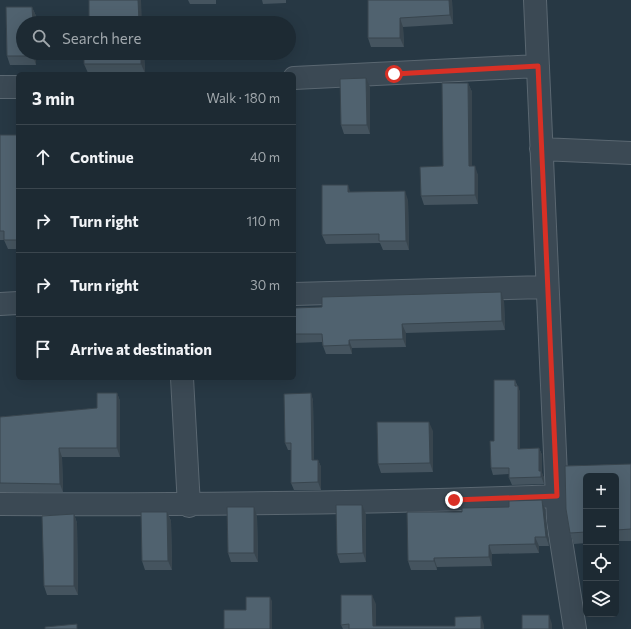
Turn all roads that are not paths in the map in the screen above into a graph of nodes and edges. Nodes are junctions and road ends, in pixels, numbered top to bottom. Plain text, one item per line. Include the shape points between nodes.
1 (535, 0) edge
2 (538, 66) junction
3 (296, 78) edge
4 (16, 87) edge
5 (0, 88) edge
6 (541, 150) junction
7 (631, 153) edge
8 (547, 287) junction
9 (296, 294) edge
10 (16, 303) edge
11 (0, 304) edge
12 (182, 380) edge
13 (557, 496) junction
14 (0, 504) edge
15 (189, 506) junction
16 (575, 629) edge

1 - 2 street
2 - 3 street
2 - 6 street
4 - 5 street
6 - 7 street
6 - 8 street
8 - 9 street
8 - 13 street
10 - 11 street
12 - 15 street
13 - 15 street
13 - 16 street via 558,521
14 - 15 street

